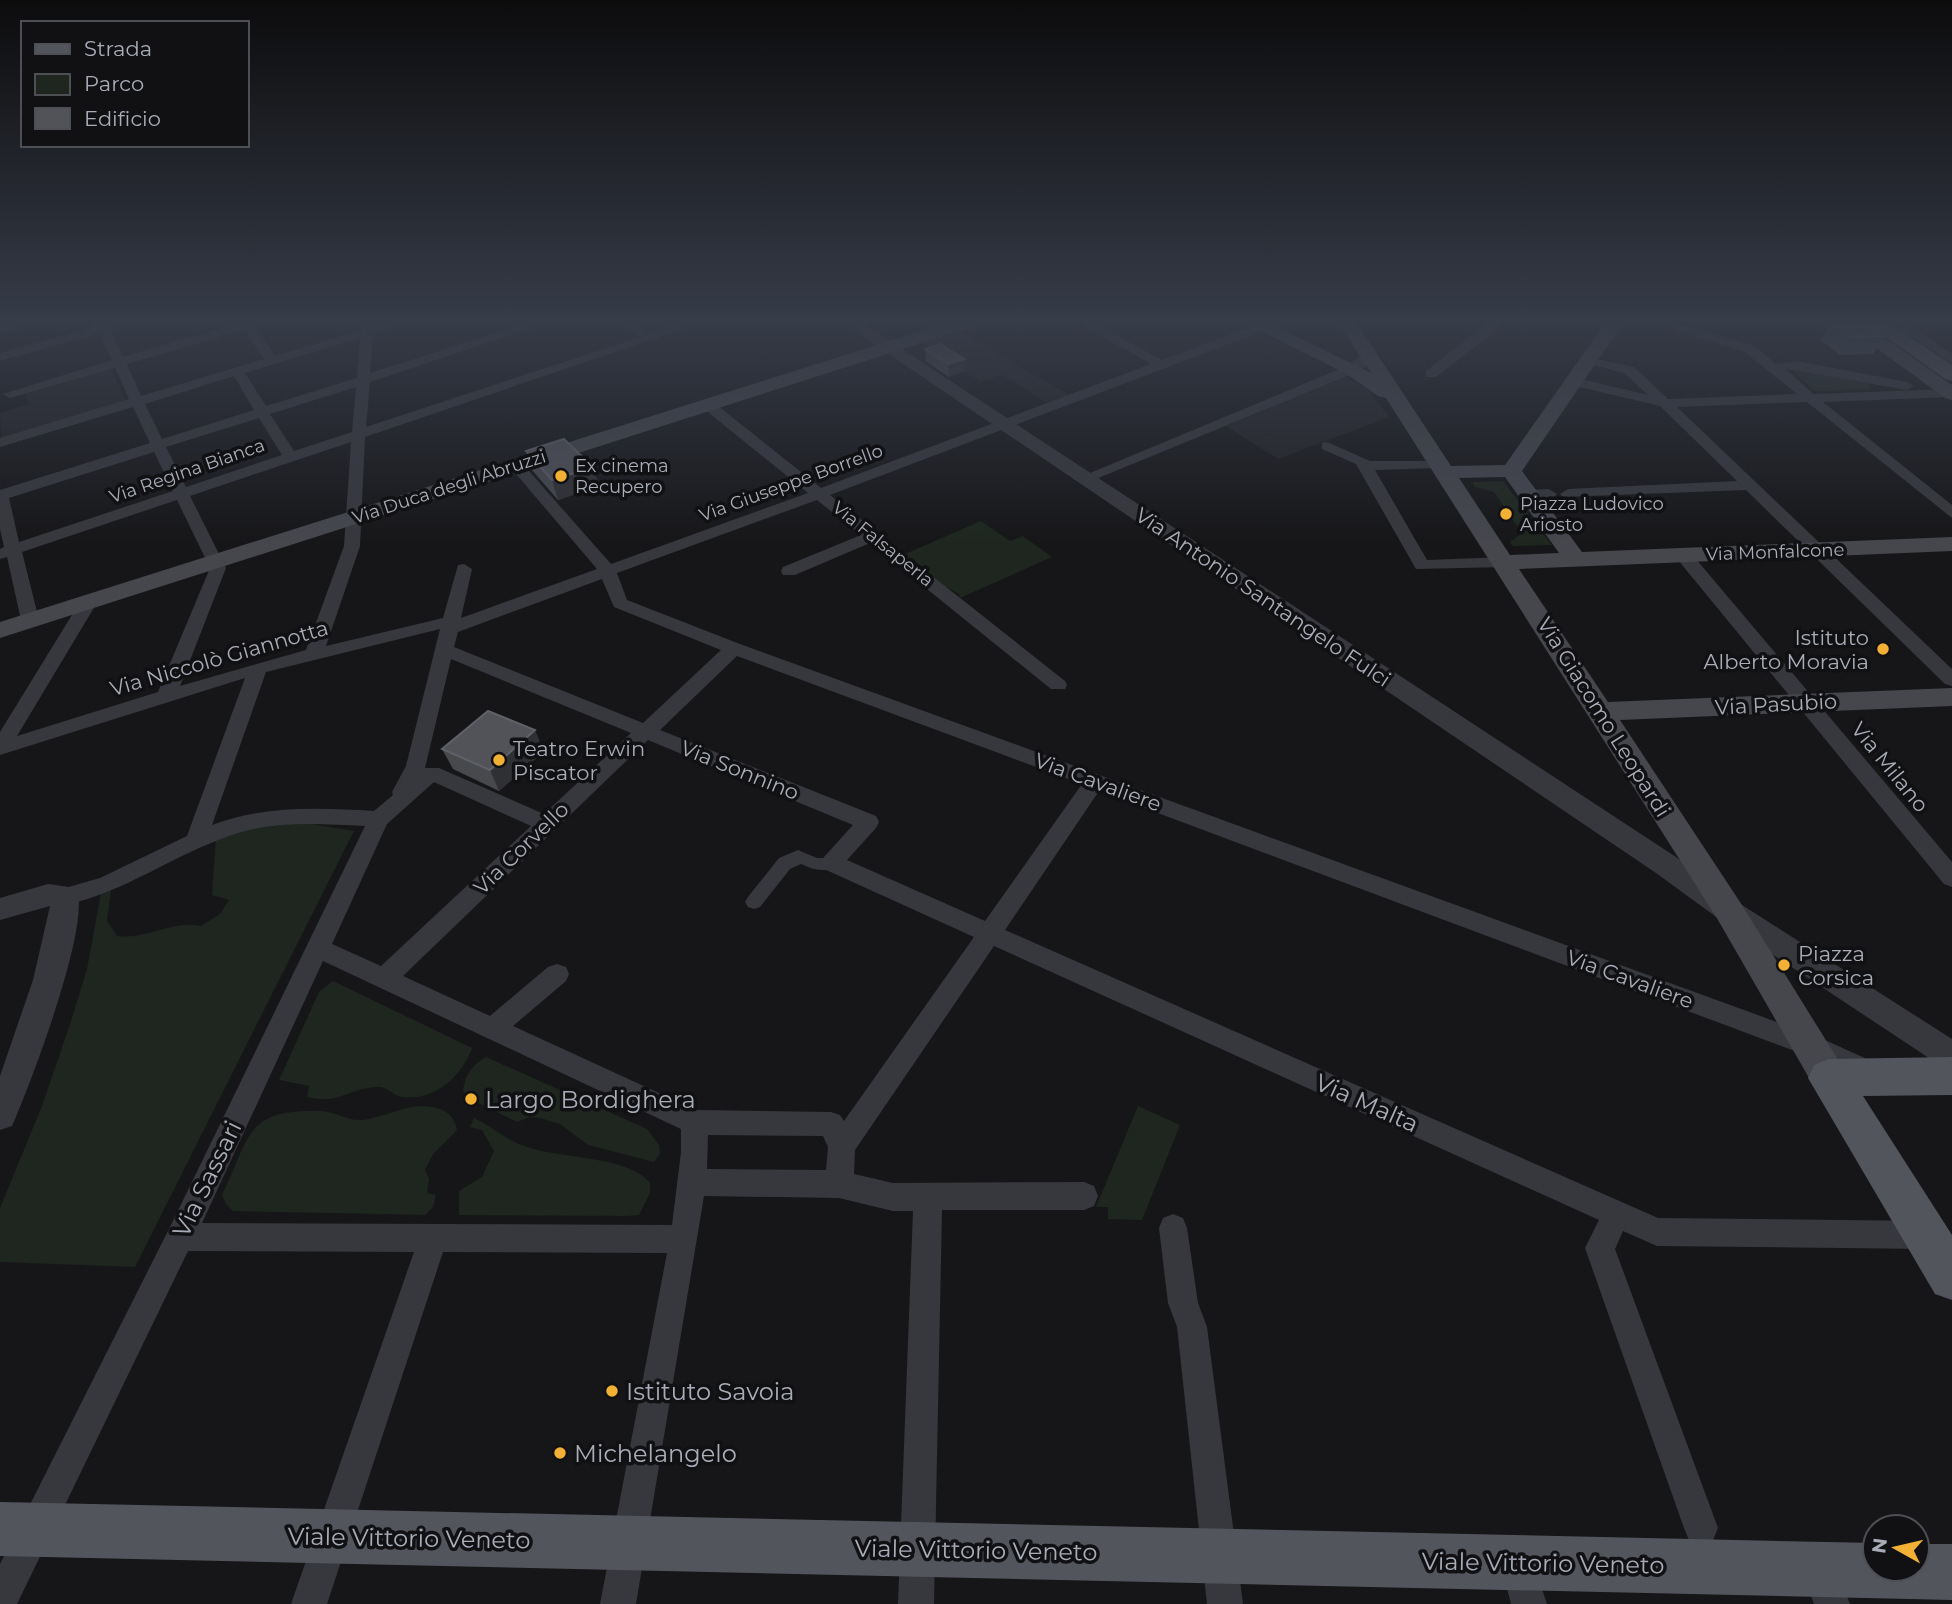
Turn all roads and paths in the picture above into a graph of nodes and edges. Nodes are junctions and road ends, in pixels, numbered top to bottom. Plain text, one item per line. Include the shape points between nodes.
1 (134, 394) edge
2 (164, 394) edge
3 (251, 394) edge
4 (320, 394) edge
5 (363, 394) edge
6 (481, 394) edge
7 (742, 394) edge
8 (958, 394) edge
9 (1085, 394) edge
10 (1291, 394) edge
11 (1386, 394) edge
12 (1393, 394) edge
13 (1563, 394) edge
14 (1627, 394) edge
15 (1660, 394) edge
16 (1803, 394) edge
17 (1888, 394) edge
18 (1899, 394) edge
19 (1876, 396) junction
20 (1810, 400) junction
21 (137, 402) junction
22 (1399, 403) junction
23 (708, 405) junction
24 (1674, 405) junction
25 (262, 412) junction
26 (1004, 424) junction
27 (360, 434) junction
28 (0, 443) edge
29 (158, 445) junction
30 (1327, 446) dead end
31 (290, 457) junction
32 (516, 465) junction
33 (1435, 465) junction
34 (1365, 466) junction
35 (1513, 468) junction
36 (1086, 478) junction
37 (1751, 485) junction
38 (821, 493) junction
39 (180, 494) junction
40 (1568, 494) dead end
41 (0, 496) edge
42 (1952, 513) edge
43 (352, 518) junction
44 (873, 536) junction
45 (1952, 544) edge
46 (1818, 550) junction
47 (8, 552) edge
48 (1684, 556) junction
49 (1582, 557) junction
50 (215, 562) junction
51 (1499, 563) junction
52 (464, 569) dead end
53 (789, 571) dead end
54 (608, 572) junction
55 (89, 601) junction
56 (30, 620) junction
57 (452, 624) junction
58 (0, 630) edge
59 (734, 648) junction
60 (445, 650) junction
61 (314, 654) junction
62 (258, 668) junction
63 (1952, 680) edge
64 (1058, 685) dead end
65 (167, 694) junction
66 (1952, 697) edge
67 (1807, 703) junction
68 (1601, 712) junction
69 (643, 731) junction
70 (0, 748) edge
71 (1095, 781) junction
72 (397, 803) junction
73 (379, 819) junction
74 (546, 824) junction
75 (195, 843) junction
76 (832, 863) junction
77 (1697, 864) junction
78 (1666, 865) junction
79 (1952, 878) edge
80 (66, 895) junction
81 (754, 902) dead end
82 (0, 909) edge
83 (1729, 911) junction
84 (990, 934) junction
85 (318, 948) junction
86 (394, 970) junction
87 (557, 974) dead end
88 (493, 1028) junction
89 (1952, 1056) edge
90 (1828, 1076) junction
91 (1952, 1076) edge
92 (0, 1115) edge
93 (694, 1122) junction
94 (842, 1146) junction
95 (691, 1182) junction
96 (839, 1184) junction
97 (1084, 1196) dead end
98 (928, 1208) junction
99 (1617, 1214) junction
100 (1173, 1228) dead end
101 (1926, 1235) junction
102 (180, 1237) junction
103 (684, 1239) junction
104 (429, 1250) junction
105 (1952, 1278) edge
106 (1701, 1528) dead end
107 (18, 1529) edge
108 (332, 1536) junction
109 (629, 1543) junction
110 (918, 1549) junction
111 (1952, 1572) edge
112 (1222, 1580) edge
113 (1523, 1583) edge
114 (1825, 1587) edge
115 (0, 1601) edge
116 (309, 1604) edge
117 (618, 1604) edge
118 (916, 1604) edge

1 - 21 street
2 - 21 street
3 - 25 street
4 - 25 street
5 - 27 street
6 - 27 street, Via Regina Bianca
7 - 23 main road, Via Duca degli Abruzzi
8 - 26 street, Via Antonio Santangelo Fulci
9 - 26 street, Via Giuseppe Borrello
10 - 36 street
11 - 22 main road
12 - 22 main road
13 - 35 main road
14 - 24 street
15 - 24 street
16 - 20 street
17 - 19 street
18 - 19 street
19 - 20 street
20 - 24 street
20 - 42 street
21 - 28 street
21 - 29 street
22 - 33 main road
23 - 32 main road, Via Duca degli Abruzzi
23 - 38 street, Via Falsaperla
24 - 37 street
25 - 29 street
25 - 31 street
26 - 36 street, Via Antonio Santangelo Fulci
26 - 38 street, Via Giuseppe Borrello
27 - 31 street, Via Regina Bianca
27 - 43 street
29 - 39 street
29 - 41 street
30 - 34 street
31 - 39 street, Via Regina Bianca
32 - 43 main road, Via Duca degli Abruzzi
32 - 54 street, Via Cavaliere
33 - 34 street
33 - 35 main road
33 - 51 main road, Via Giacomo Leopardi
34 - 51 street via 1422,565
35 - 49 main road via 1539,495
36 - 78 street, Via Antonio Santangelo Fulci
37 - 40 street
37 - 46 street
38 - 44 street, Via Falsaperla
38 - 54 street, Via Giuseppe Borrello
39 - 47 street, Via Regina Bianca
39 - 50 street
41 - 47 street
43 - 50 main road, Via Duca degli Abruzzi
43 - 61 street via 352,546
44 - 53 street
44 - 64 street, Via Falsaperla
45 - 46 main road, Via Monfalcone
46 - 48 main road, Via Monfalcone
46 - 63 street
47 - 56 street
48 - 49 main road, Via Monfalcone
48 - 67 street, Via Milano
49 - 51 main road, Via Monfalcone
50 - 55 main road, Via Duca degli Abruzzi
50 - 65 street via 218,568 204,610
51 - 68 main road, Via Giacomo Leopardi
52 - 57 street
54 - 57 street, Via Giuseppe Borrello
54 - 59 street, Via Cavaliere via 620,603
55 - 56 main road, Via Duca degli Abruzzi
55 - 70 street
56 - 58 main road, Via Duca degli Abruzzi
57 - 60 street
57 - 61 street, Via Niccolò Giannotta
59 - 69 street, Via Corvello
59 - 71 street, Via Cavaliere
60 - 69 street, Via Sonnino
60 - 72 street via 416,766
61 - 62 street, Via Niccolò Giannotta
62 - 65 street, Via Niccolò Giannotta
62 - 75 street
65 - 70 street, Via Niccolò Giannotta
66 - 67 main road, Via Pasubio
67 - 68 main road, Via Pasubio
67 - 79 street, Via Milano
68 - 77 main road, Via Giacomo Leopardi
69 - 74 street, Via Corvello
69 - 76 street, Via Sonnino via 868,822
71 - 84 street
71 - 90 street, Via Cavaliere via 1741,1020
72 - 73 street, Via Sassari
72 - 74 street, Via Sassari via 432,773
73 - 75 street via 266,818 222,829
73 - 85 street, Via Sassari
74 - 86 street, Via Corvello
75 - 80 street via 103,887
76 - 81 street via 815,864 799,856 785,863
76 - 84 street, Via Malta
77 - 78 street
77 - 83 main road, Via Giacomo Leopardi
78 - 83 street, Via Antonio Santangelo Fulci
80 - 82 street via 39,897
80 - 92 street via 41,1002
83 - 89 street, Via Antonio Santangelo Fulci
83 - 90 main road, Via Giacomo Leopardi
84 - 94 street
84 - 99 street, Via Malta
85 - 86 street
85 - 102 street, Via Sassari
86 - 88 street
87 - 88 street
88 - 93 street
90 - 91 main road
90 - 101 main road
93 - 94 street via 831,1124
93 - 95 street
94 - 96 street
95 - 96 street
95 - 103 street
96 - 98 street
97 - 98 street
98 - 110 street
99 - 101 street, Via Malta via 1657,1232
99 - 106 street via 1600,1248
100 - 112 street via 1183,1303 1192,1327
101 - 105 main road
102 - 104 street
102 - 107 street, Via Sassari
103 - 104 street
103 - 109 street
104 - 108 street
107 - 108 main road, Viale Vittorio Veneto
107 - 115 street, Via Sassari
108 - 109 main road, Viale Vittorio Veneto
108 - 116 street
109 - 110 main road, Viale Vittorio Veneto
109 - 117 street
110 - 112 main road, Viale Vittorio Veneto
110 - 118 street
111 - 114 main road, Viale Vittorio Veneto
112 - 113 main road, Viale Vittorio Veneto
113 - 114 main road, Viale Vittorio Veneto

